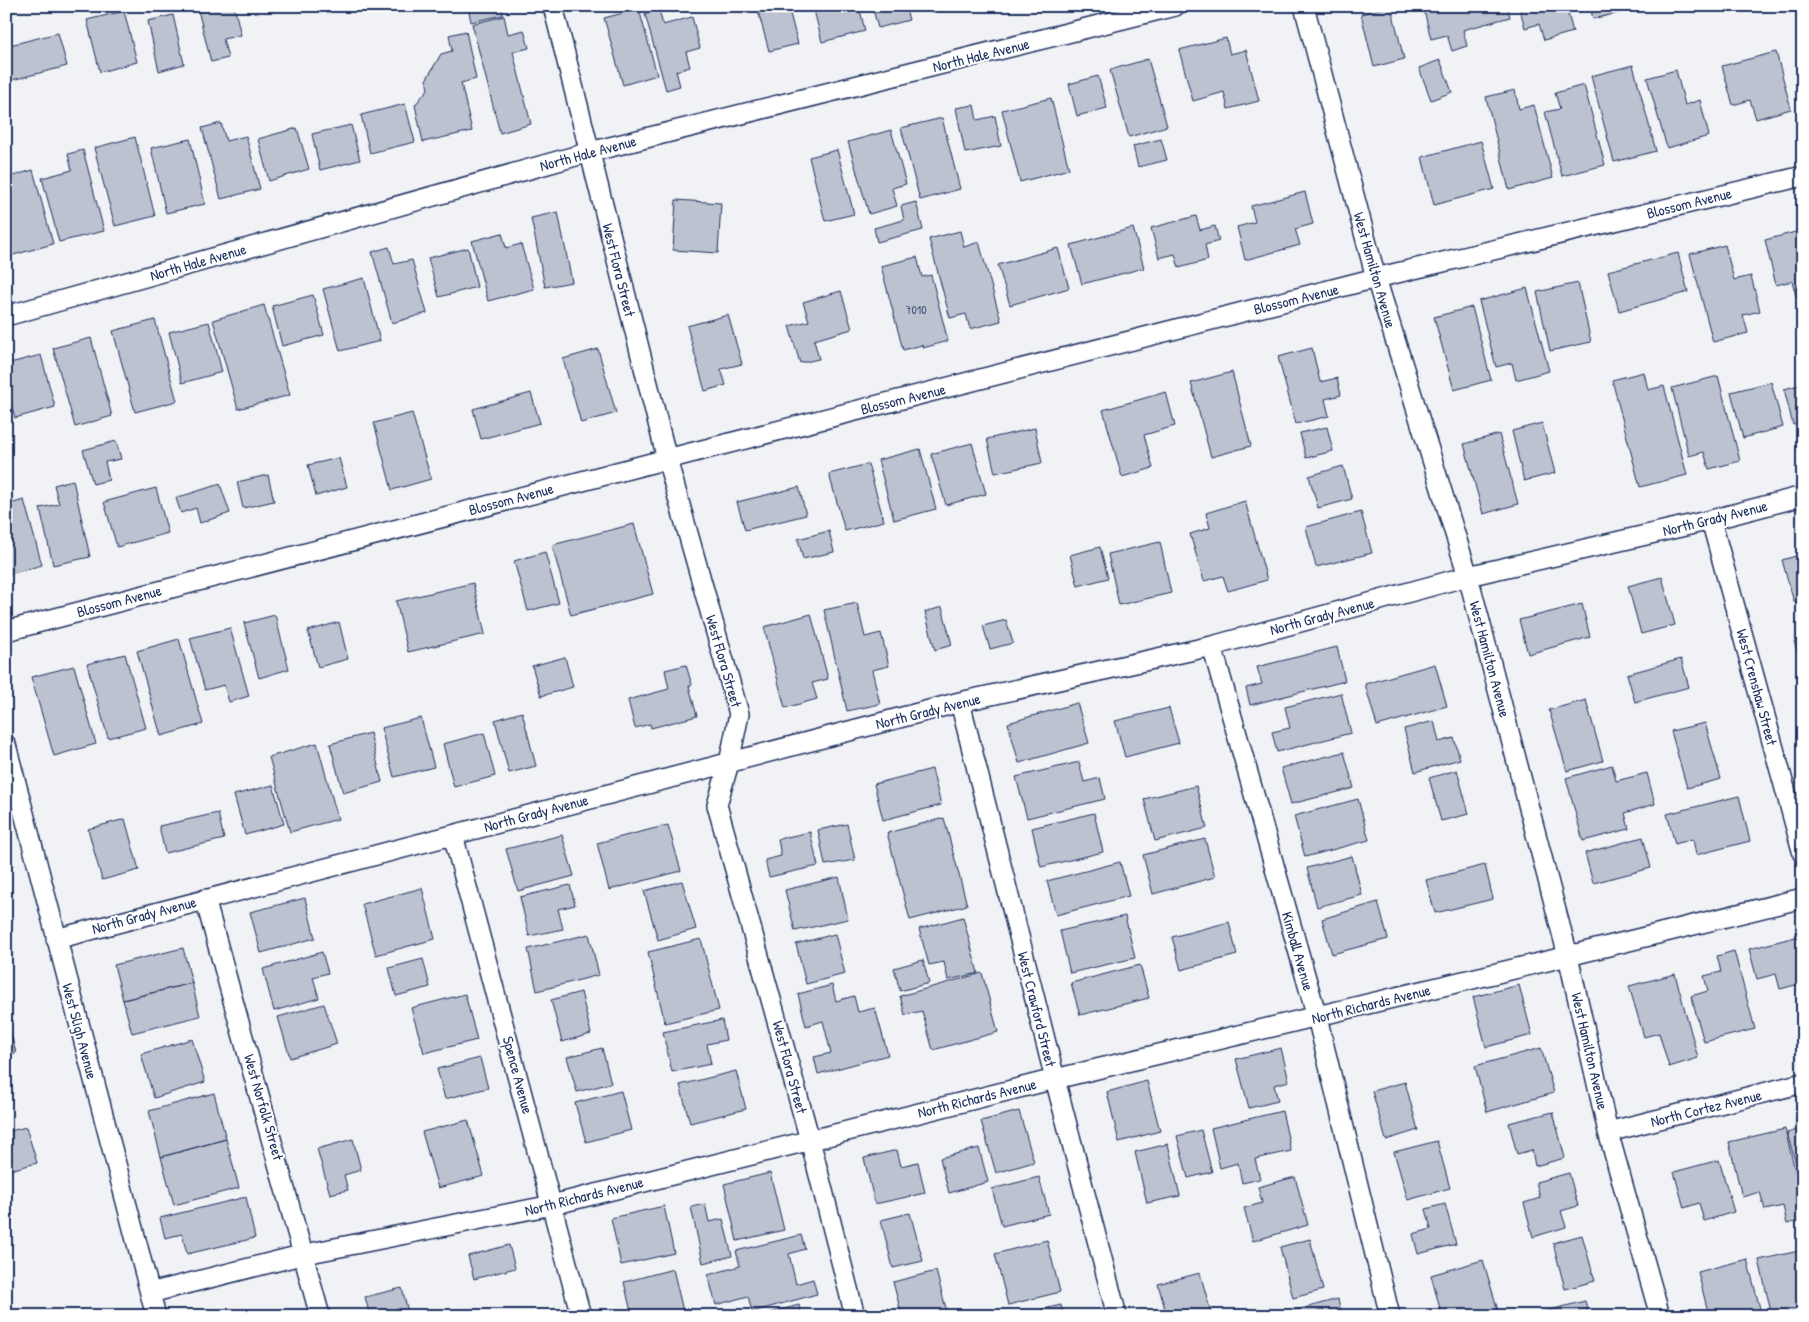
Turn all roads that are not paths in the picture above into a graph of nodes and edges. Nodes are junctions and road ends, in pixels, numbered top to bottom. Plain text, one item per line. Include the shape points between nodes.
1 (553, 6) edge
2 (1175, 6) edge
3 (1304, 6) edge
4 (590, 152) junction
5 (1803, 176) edge
6 (1376, 278) junction
7 (6, 316) edge
8 (667, 459) junction
9 (1803, 496) edge
10 (1711, 520) junction
11 (1468, 576) junction
12 (6, 630) edge
13 (1212, 646) junction
14 (960, 702) junction
15 (6, 745) edge
16 (729, 763) junction
17 (453, 835) junction
18 (1803, 854) edge
19 (1803, 898) edge
20 (205, 899) junction
21 (56, 939) junction
22 (1568, 956) junction
23 (1317, 1017) junction
24 (1055, 1079) junction
25 (1803, 1084) edge
26 (1608, 1132) junction
27 (810, 1140) junction
28 (552, 1205) junction
29 (305, 1254) junction
30 (150, 1293) junction
31 (156, 1316) edge
32 (320, 1316) edge
33 (582, 1316) edge
34 (855, 1316) edge
35 (1117, 1316) edge
36 (1390, 1316) edge
37 (1660, 1316) edge

1 - 4 street, West Flora Street
2 - 4 street, North Hale Avenue
3 - 6 street, West Hamilton Avenue
4 - 7 street, North Hale Avenue
4 - 8 street, West Flora Street
5 - 6 street, Blossom Avenue
6 - 8 street, Blossom Avenue
6 - 11 street, West Hamilton Avenue
8 - 12 street, Blossom Avenue
8 - 16 street, West Flora Street via 739,714
9 - 10 street, North Grady Avenue
10 - 11 street, North Grady Avenue
10 - 18 street, West Crenshaw Street
11 - 13 street, North Grady Avenue
11 - 22 street, West Hamilton Avenue
13 - 14 street, North Grady Avenue
13 - 23 street, Kimball Avenue
14 - 16 street, North Grady Avenue
14 - 24 street, West Crawford Street
15 - 21 street, West Sligh Avenue
16 - 17 street, North Grady Avenue
16 - 27 street, West Flora Street via 717,804
17 - 20 street, North Grady Avenue
17 - 28 street, Spence Avenue
19 - 22 street, North Richards Avenue
20 - 21 street, North Grady Avenue
20 - 29 street, West Norfolk Street
21 - 30 street, West Sligh Avenue
22 - 23 street, North Richards Avenue
22 - 26 street, West Hamilton Avenue
23 - 24 street, North Richards Avenue
23 - 36 street, Kimball Avenue
24 - 27 street, North Richards Avenue
24 - 35 street, West Crawford Street
25 - 26 street, North Cortez Avenue
26 - 37 street, West Hamilton Avenue
27 - 28 street, North Richards Avenue
27 - 34 street, West Flora Street
28 - 29 street, North Richards Avenue
28 - 33 street, Spence Avenue
29 - 30 street, North Richards Avenue
29 - 32 street, West Norfolk Street
30 - 31 street, West Sligh Avenue

